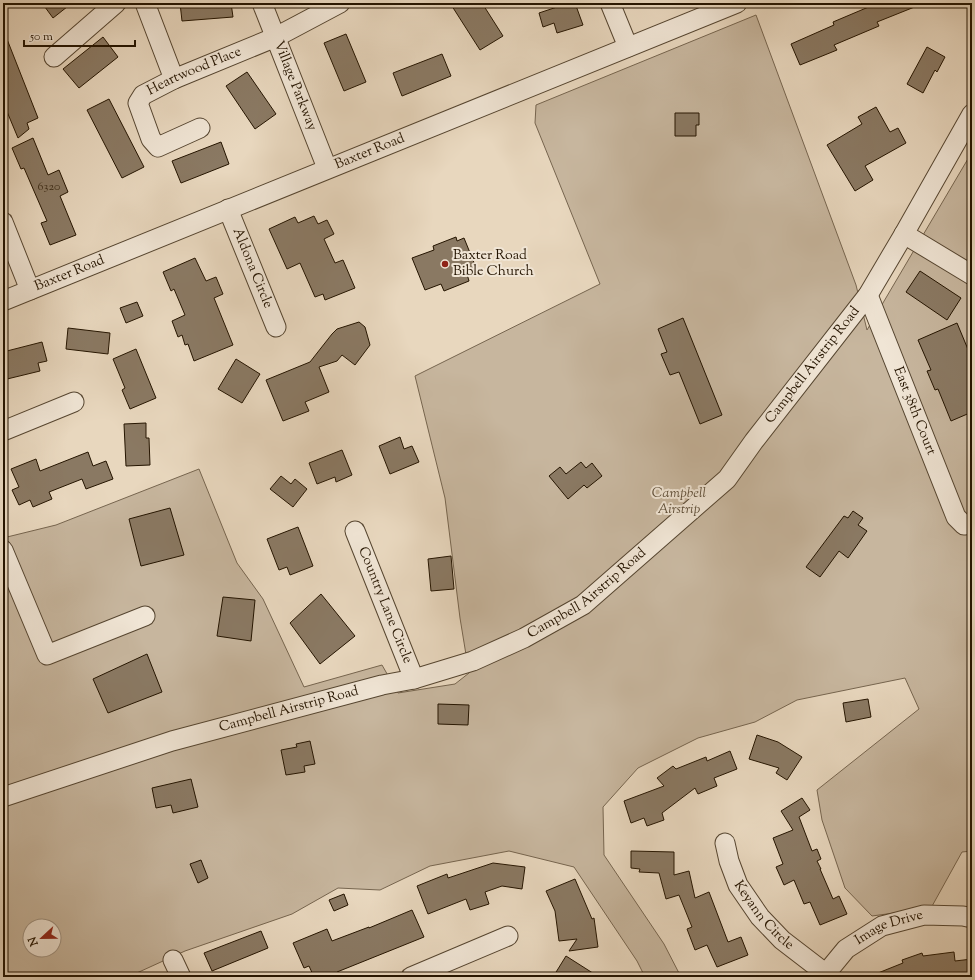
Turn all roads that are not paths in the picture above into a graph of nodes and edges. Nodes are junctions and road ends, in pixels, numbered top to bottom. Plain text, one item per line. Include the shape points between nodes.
1 (116, 3) edge
2 (145, 3) edge
3 (262, 3) edge
4 (340, 3) edge
5 (610, 3) edge
6 (737, 3) edge
7 (276, 37) junction
8 (628, 47) junction
9 (54, 57) dead end
10 (174, 79) junction
11 (972, 114) edge
12 (200, 128) dead end
13 (327, 168) junction
14 (228, 209) junction
15 (3, 222) edge
16 (904, 234) junction
17 (972, 275) edge
18 (30, 290) junction
19 (868, 295) junction
20 (3, 301) edge
21 (276, 327) dead end
22 (74, 402) dead end
23 (3, 431) edge
24 (968, 524) edge
25 (355, 531) dead end
26 (3, 550) edge
27 (145, 616) dead end
28 (414, 679) junction
29 (3, 797) edge
30 (725, 843) dead end
31 (972, 918) edge
32 (508, 936) dead end
33 (173, 960) dead end
34 (824, 975) edge
35 (181, 977) edge
36 (411, 977) edge

1 - 9 street
2 - 10 street
3 - 7 street, Village Parkway
4 - 7 street, Heartwood Place
5 - 8 street
6 - 8 street, Baxter Road
7 - 10 street, Heartwood Place
7 - 13 street, Village Parkway
8 - 13 street, Baxter Road
10 - 12 street, Heartwood Place via 143,95 138,103 151,139 158,147
11 - 16 street, Campbell Airstrip Road
13 - 14 street, Baxter Road
14 - 18 street, Baxter Road
14 - 21 street, Aldona Circle
15 - 18 street
16 - 17 street
16 - 19 street, Campbell Airstrip Road
18 - 20 street, Baxter Road
19 - 24 street, East 38th Court via 956,517
19 - 28 street, Campbell Airstrip Road via 727,479 583,605 524,638 473,661
22 - 23 street
25 - 28 street, Country Lane Circle
26 - 27 street via 47,655
28 - 29 street, Campbell Airstrip Road via 382,685 172,741
30 - 34 street, Keyann Circle via 738,885 760,917 782,940
31 - 34 street, Image Drive via 924,915 882,926 846,949
32 - 36 street
33 - 35 street

